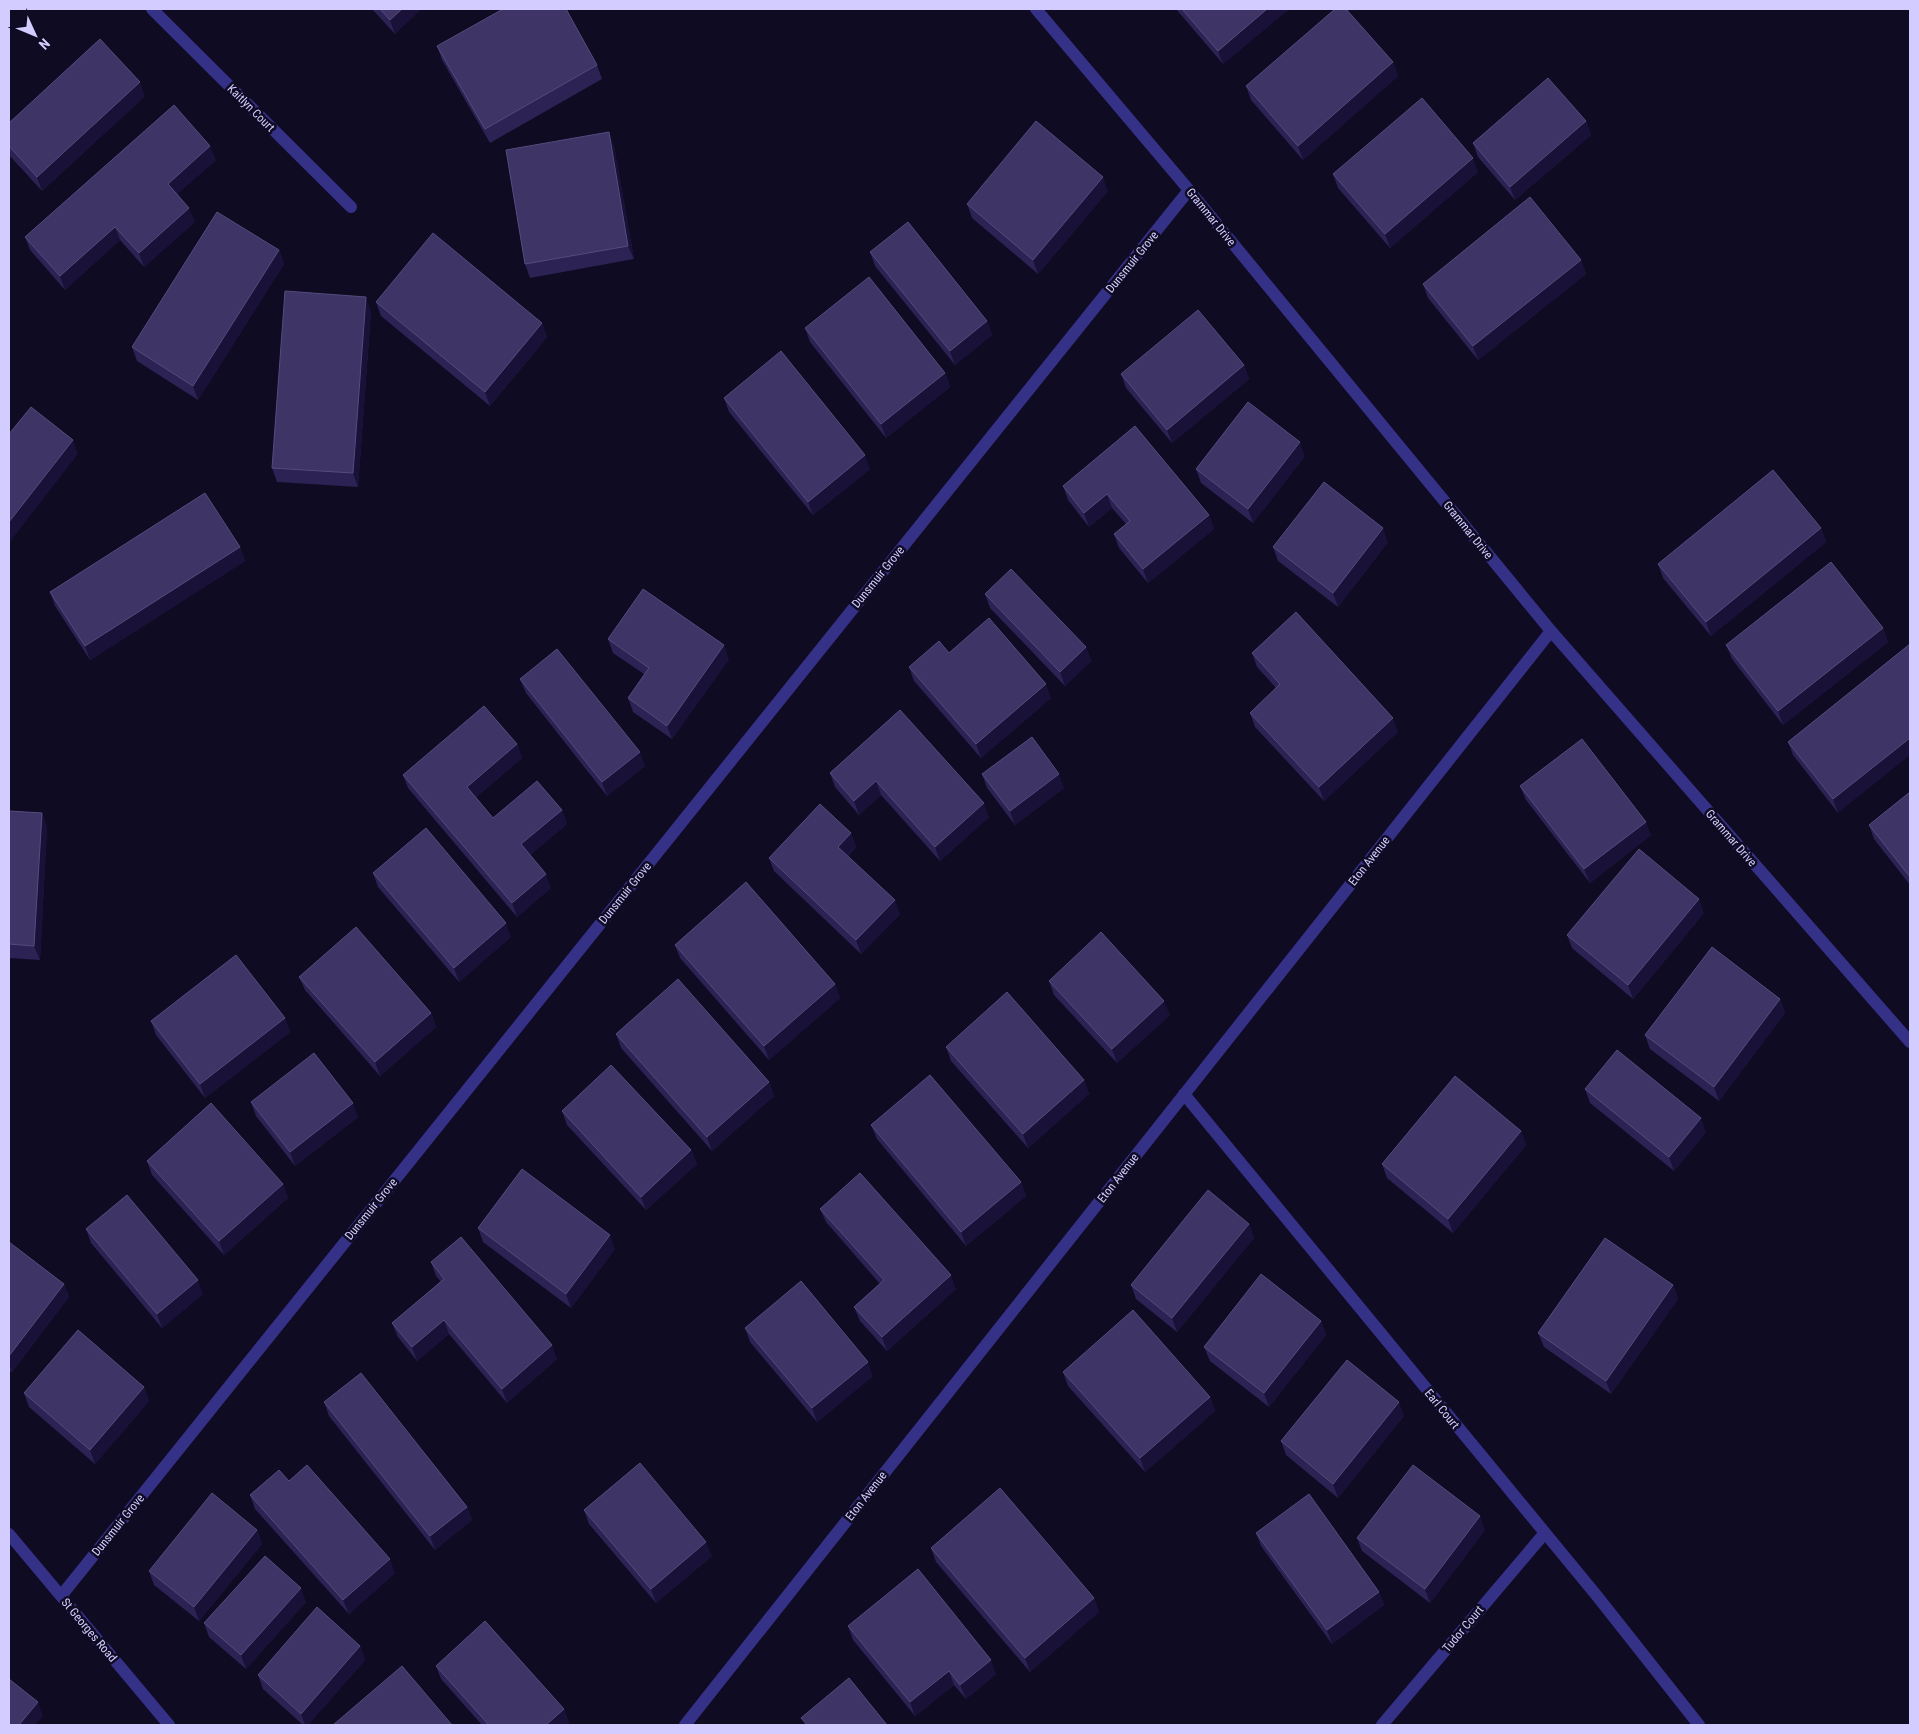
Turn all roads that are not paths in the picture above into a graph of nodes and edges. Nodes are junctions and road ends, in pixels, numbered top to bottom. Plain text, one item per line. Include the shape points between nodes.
1 (152, 9) edge
2 (1036, 9) edge
3 (1189, 190) junction
4 (351, 207) dead end
5 (1551, 631) junction
6 (1910, 1042) edge
7 (1184, 1094) junction
8 (9, 1534) edge
9 (1544, 1534) junction
10 (61, 1596) junction
11 (169, 1725) edge
12 (685, 1725) edge
13 (1382, 1725) edge
14 (1699, 1725) edge

1 - 4 street, Kaitlyn Court
2 - 3 street, Grammar Drive
3 - 5 street, Grammar Drive
3 - 10 street, Dunsmuir Grove
5 - 6 street, Grammar Drive
5 - 7 street, Eton Avenue
7 - 9 street, Earl Court
7 - 12 street, Eton Avenue
8 - 10 street, St Georges Road
9 - 13 street, Tudor Court
9 - 14 street, Earl Court
10 - 11 street, St Georges Road

